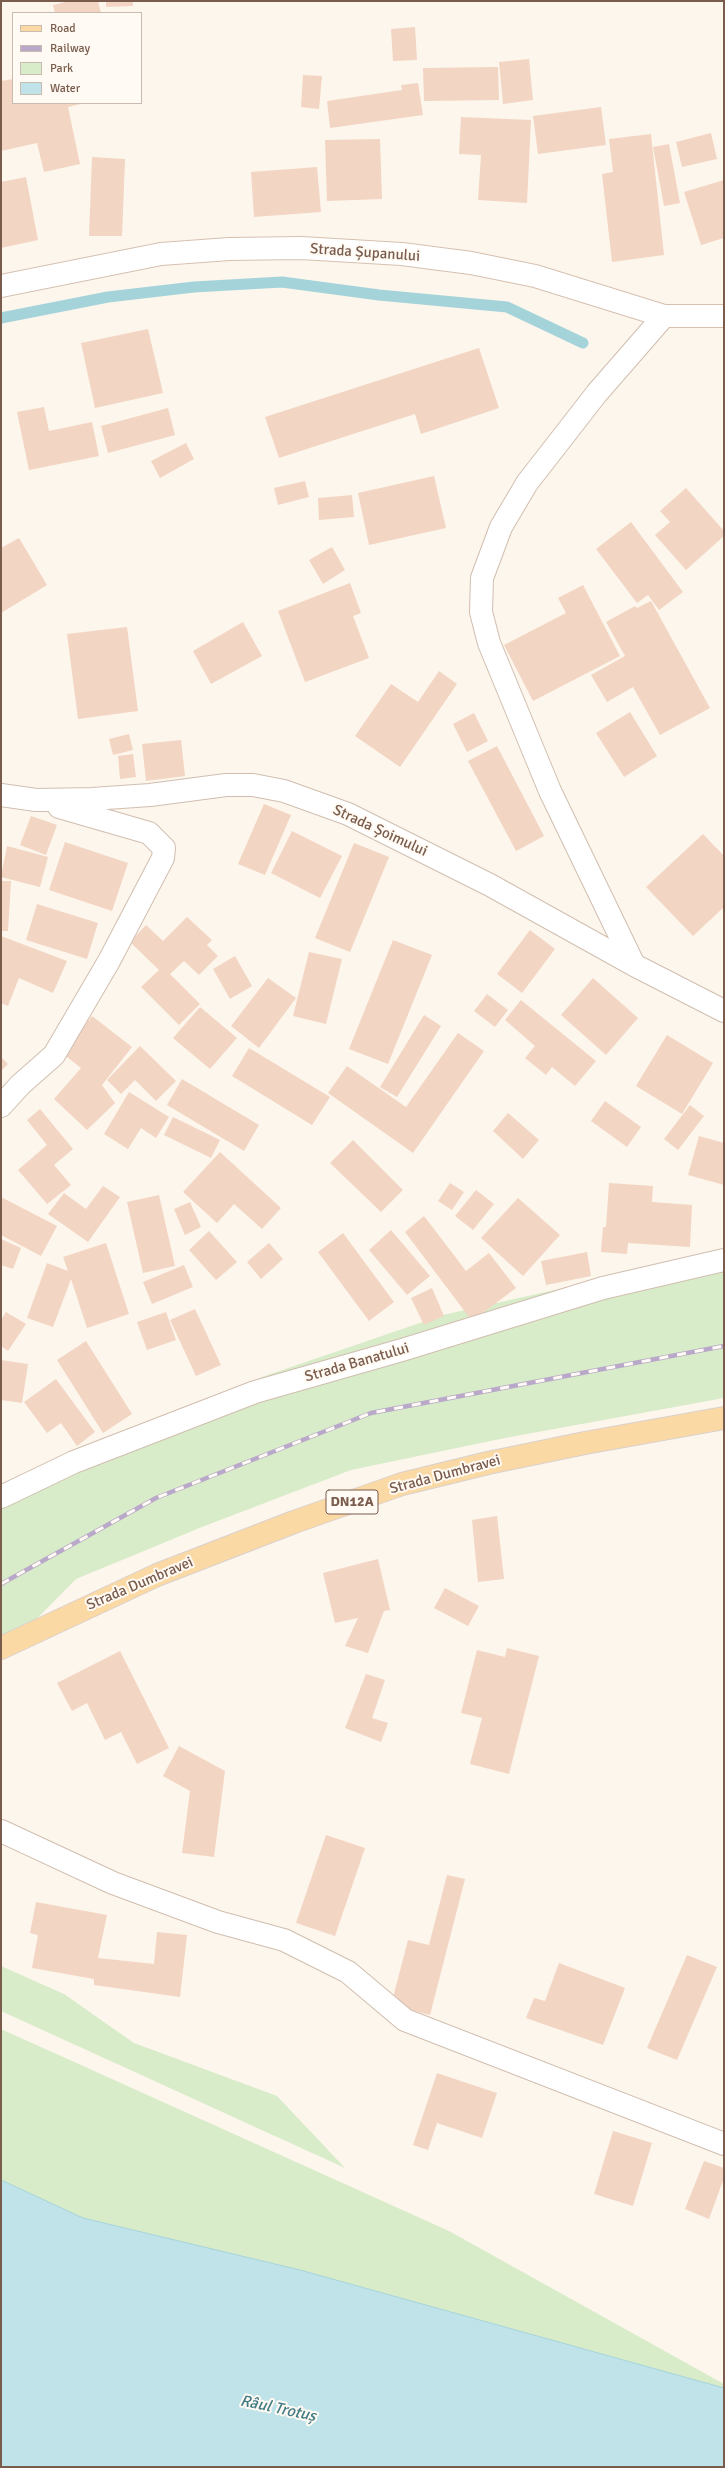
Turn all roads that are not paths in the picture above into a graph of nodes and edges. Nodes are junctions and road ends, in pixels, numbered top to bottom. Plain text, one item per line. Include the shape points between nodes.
1 (1, 286) edge
2 (664, 316) junction
3 (724, 316) edge
4 (1, 795) edge
5 (36, 800) junction
6 (634, 965) junction
7 (724, 1011) edge
8 (1, 1106) edge
9 (724, 1260) edge
10 (724, 1418) edge
11 (1, 1497) edge
12 (1, 1648) edge
13 (1, 1831) edge
14 (724, 2144) edge

1 - 2 street, Strada Șupanului via 160,254 229,249 301,248 402,254 471,263 535,276
2 - 3 street, Strada Șupanului
2 - 6 street via 596,393 527,483 501,527 482,578 481,612 489,643 550,792
4 - 5 street, Strada Șoimului
5 - 6 street, Strada Șoimului via 150,795 226,785 253,785 284,791 348,814 490,884
5 - 8 street via 149,833 164,848 163,858 109,961 54,1055
6 - 7 street, Strada Șoimului
9 - 11 street, Strada Banatului via 603,1288 255,1392 74,1462
10 - 12 main road, Strada Dumbravei / DN12A via 570,1446 402,1484 157,1575
13 - 14 street via 113,1883 218,1922 284,1940 348,1972 405,2020

